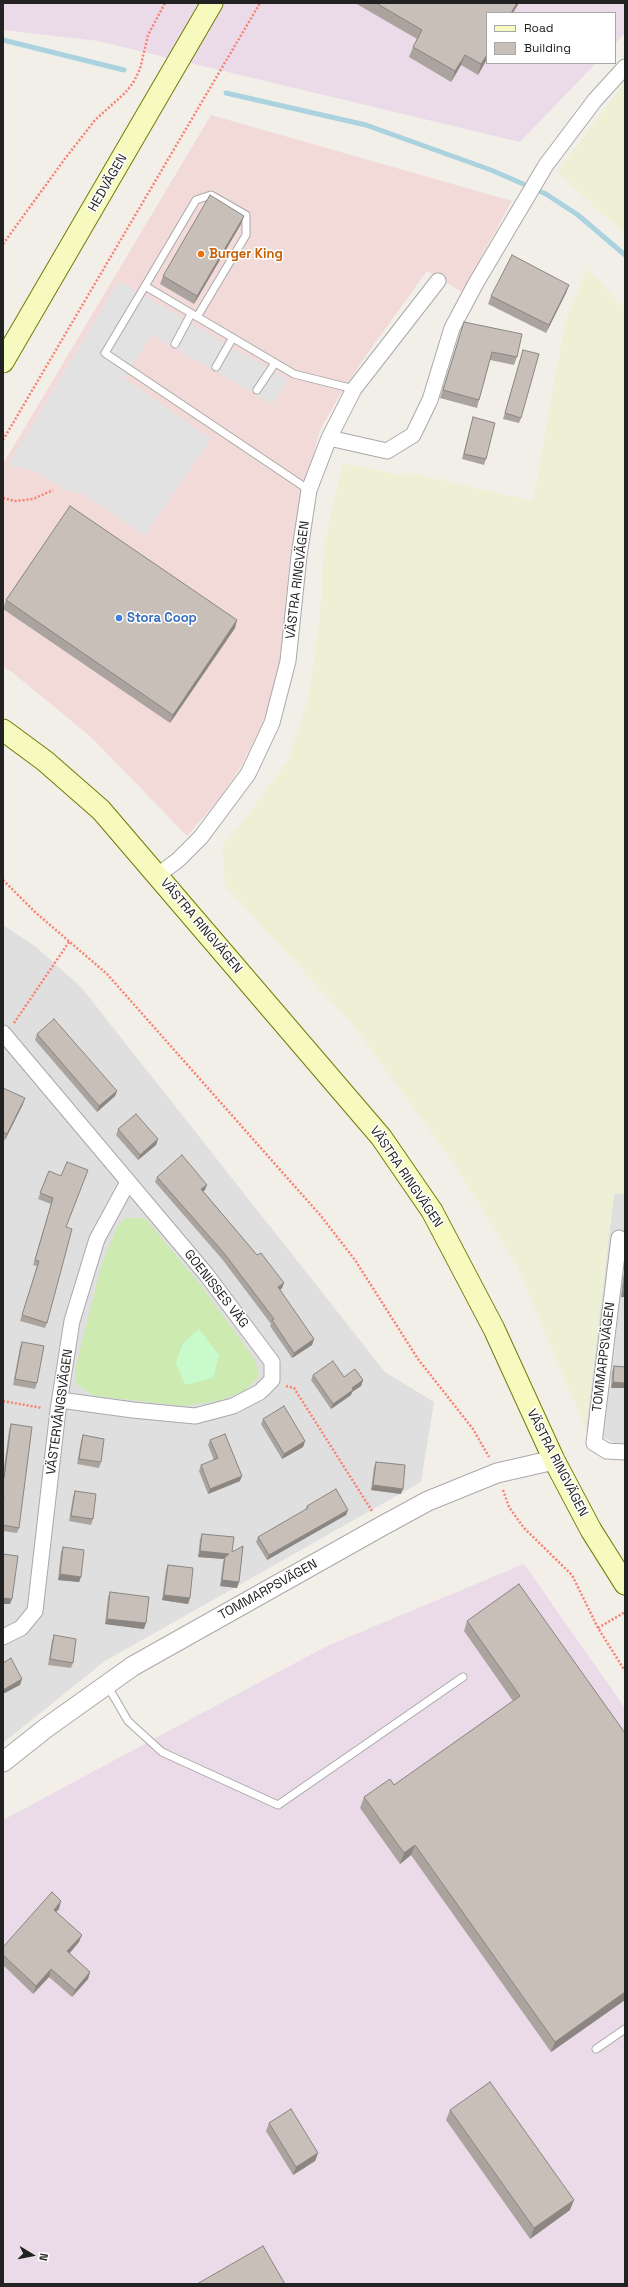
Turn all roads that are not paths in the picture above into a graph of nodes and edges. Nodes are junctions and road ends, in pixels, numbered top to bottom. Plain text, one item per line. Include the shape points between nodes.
1 (212, 3) edge
2 (625, 67) edge
3 (438, 281) dead end
4 (145, 286) junction
5 (194, 316) junction
6 (232, 339) junction
7 (175, 344) dead end
8 (3, 362) edge
9 (275, 363) junction
10 (216, 367) dead end
11 (354, 389) junction
12 (256, 390) dead end
13 (329, 438) junction
14 (309, 490) junction
15 (3, 730) edge
16 (158, 875) junction
17 (4, 1035) edge
18 (128, 1182) junction
19 (619, 1238) dead end
20 (59, 1405) junction
21 (625, 1452) edge
22 (554, 1460) junction
23 (625, 1584) edge
24 (3, 1637) edge
25 (463, 1677) dead end
26 (106, 1685) junction
27 (3, 1762) edge
28 (625, 2029) edge
29 (596, 2048) dead end

1 - 8 main road, HEDVÄGEN
2 - 13 street via 595,100 546,165 518,211 452,328 430,400 413,435 387,451
3 - 11 street, VÄSTRA RINGVÄGEN
4 - 5 lane
4 - 5 lane via 196,200 211,195 246,215 246,235
4 - 14 lane via 105,353
5 - 6 lane
5 - 7 lane
6 - 9 lane
6 - 10 lane
9 - 11 lane via 294,374
9 - 12 lane
11 - 13 street, VÄSTRA RINGVÄGEN
13 - 14 street, VÄSTRA RINGVÄGEN
14 - 16 street, VÄSTRA RINGVÄGEN via 288,661 272,723 248,774 226,805 196,842
15 - 16 main road, VÄSTRA RINGVÄGEN via 45,761 101,810
16 - 22 main road, VÄSTRA RINGVÄGEN via 381,1137 432,1211 494,1329
17 - 18 street, GOENISSES VÄG
18 - 20 street, VÄSTERVÅNGSVÄGEN via 95,1246 72,1321
18 - 20 street, GOENISSES VÄG via 206,1274 272,1362 272,1380 260,1392 233,1406 195,1416
19 - 21 street, TOMMARPSVÄGEN via 594,1443 607,1451
20 - 24 street, VÄSTERVÅNGSVÄGEN via 35,1611 21,1628
22 - 23 main road, VÄSTRA RINGVÄGEN via 591,1530
22 - 26 street, TOMMARPSVÄGEN via 490,1468 133,1666
25 - 26 lane via 278,1805 162,1752 128,1721
26 - 27 street, TOMMARPSVÄGEN
28 - 29 lane

